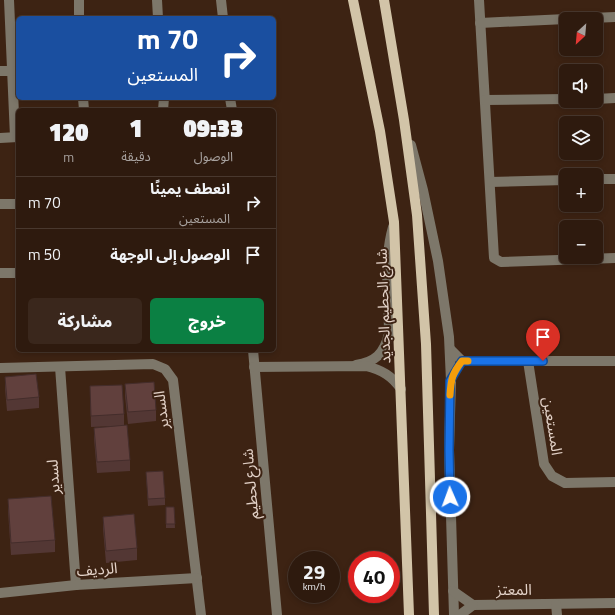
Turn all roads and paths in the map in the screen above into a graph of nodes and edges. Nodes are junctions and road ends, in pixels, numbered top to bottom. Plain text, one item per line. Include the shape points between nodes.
1 (79, 0) edge
2 (157, 0) edge
3 (221, 0) edge
4 (353, 0) edge
5 (384, 0) edge
6 (479, 0) edge
7 (6, 2) edge
8 (80, 16) edge
9 (158, 16) edge
10 (223, 16) edge
11 (615, 17) edge
12 (603, 18) edge
13 (559, 19) edge
14 (480, 23) junction
15 (0, 71) edge
16 (13, 71) junction
17 (615, 98) edge
18 (559, 99) edge
19 (603, 99) edge
20 (485, 100) junction
21 (16, 120) edge
22 (404, 120) junction
23 (16, 137) edge
24 (0, 138) edge
25 (603, 179) edge
26 (615, 179) edge
27 (559, 180) edge
28 (490, 182) junction
29 (0, 204) edge
30 (16, 204) edge
31 (394, 222) junction
32 (615, 258) edge
33 (0, 273) edge
34 (16, 273) edge
35 (450, 349) junction
36 (253, 352) edge
37 (462, 361) junction
38 (615, 361) edge
39 (528, 362) junction
40 (356, 366) junction
41 (60, 367) junction
42 (254, 367) junction
43 (0, 368) edge
44 (450, 381) junction
45 (401, 389) junction
46 (615, 482) edge
47 (196, 578) junction
48 (76, 585) junction
49 (453, 591) junction
50 (0, 593) edge
51 (615, 603) edge
52 (473, 604) junction
53 (556, 604) junction
54 (201, 615) edge
55 (277, 615) edge
56 (409, 615) edge
57 (434, 615) edge
58 (454, 615) edge
59 (460, 615) edge
60 (557, 615) edge

1 - 8 street
2 - 9 street
3 - 10 street
4 - 31 main road, شارع الحطيم الجديد via 380,131
5 - 22 main road
6 - 14 street
7 - 16 street
11 - 12 street
13 - 14 street
14 - 20 street
15 - 16 street
16 - 21 street
17 - 19 street
18 - 20 street
20 - 28 street
22 - 35 street via 423,190 438,261
22 - 57 main road via 417,215 426,344
23 - 24 street
25 - 26 street
27 - 28 street
28 - 32 street via 494,258 497,261
29 - 30 street
31 - 40 street via 387,266 390,334 382,352 365,364
31 - 45 main road, شارع الحطيم الجديد
33 - 34 street
35 - 37 street
35 - 44 street
36 - 42 street, شارع لحطيم
37 - 39 street
37 - 44 street
38 - 39 street
39 - 46 street, المستعين via 544,464 552,476 565,483
40 - 42 street
40 - 45 street via 366,366 387,374
41 - 43 street, السدير
41 - 47 street, السدير via 153,364 165,369 173,380
41 - 48 street, لسدير
42 - 55 street, شارع لحطيم
44 - 49 street
45 - 56 main road, شارع الحطيم الجديد
47 - 48 street, الرديف
47 - 54 street, السدير
48 - 50 street, الرديف
49 - 52 street
49 - 58 street
51 - 53 street, المعتز
52 - 53 street, المعتز
52 - 59 street
53 - 60 street

